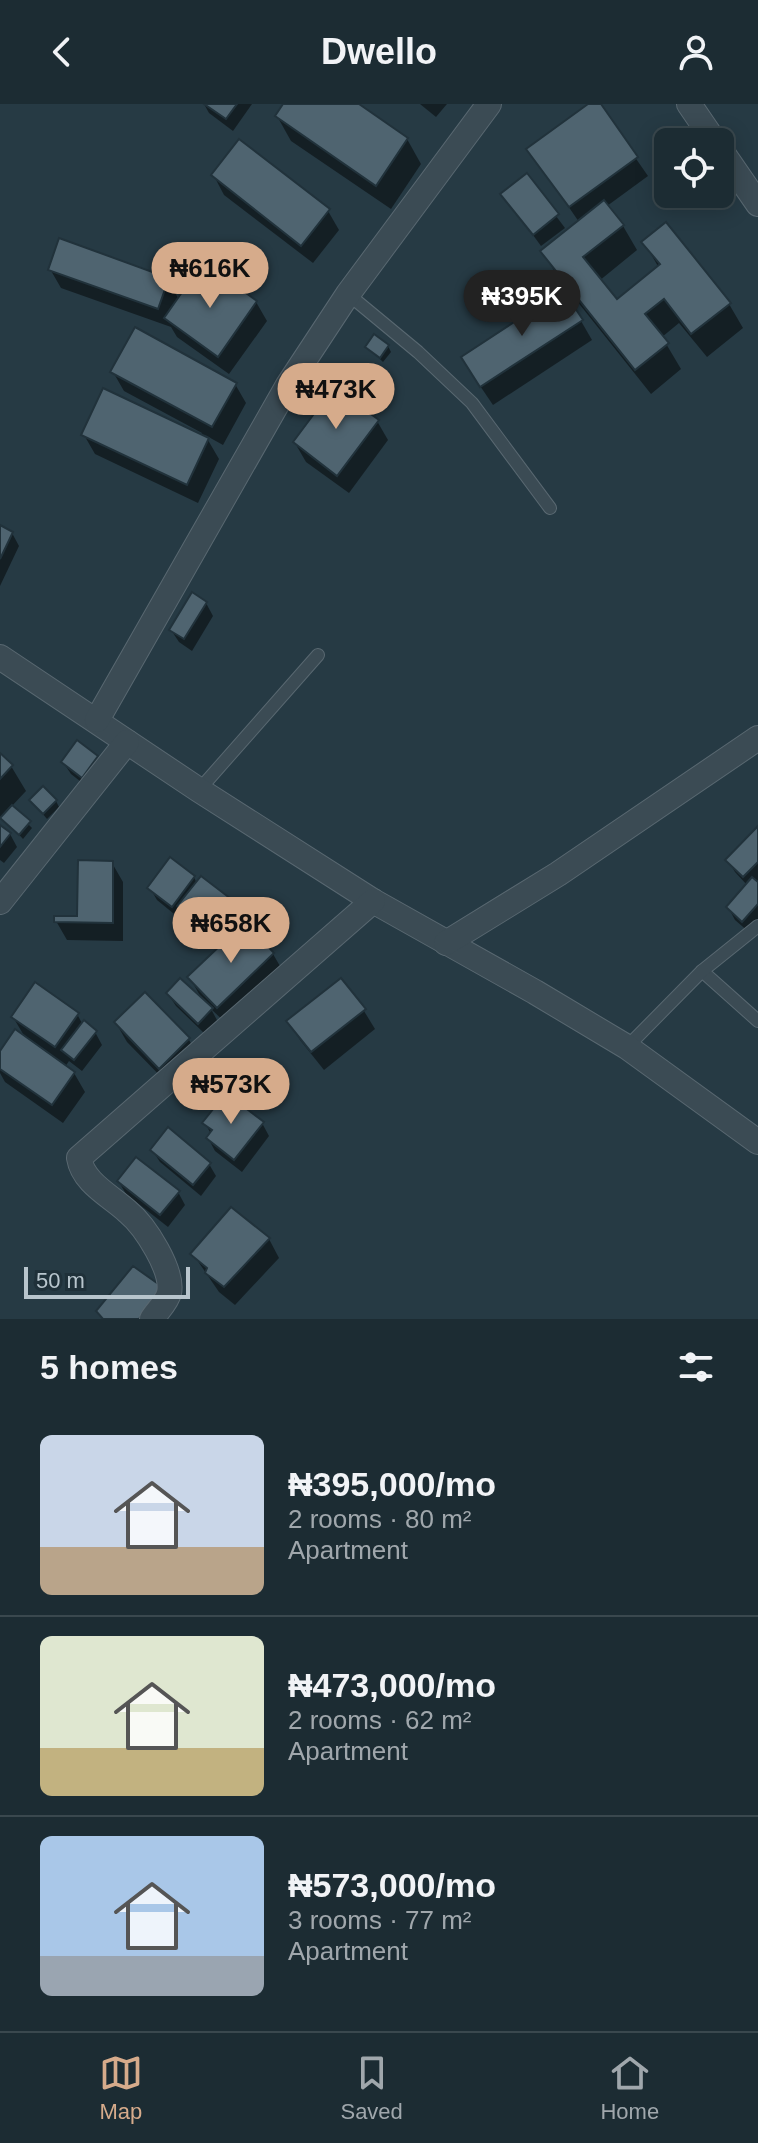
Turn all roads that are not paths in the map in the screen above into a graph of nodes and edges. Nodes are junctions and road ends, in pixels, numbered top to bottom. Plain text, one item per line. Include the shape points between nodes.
1 (489, 104) edge
2 (689, 104) edge
3 (705, 128) edge
4 (734, 169) edge
5 (758, 204) edge
6 (348, 294) junction
7 (550, 508) dead end
8 (318, 655) dead end
9 (0, 657) edge
10 (97, 720) junction
11 (758, 738) edge
12 (127, 742) junction
13 (199, 790) junction
14 (373, 901) junction
15 (0, 902) edge
16 (758, 926) edge
17 (446, 943) junction
18 (702, 971) junction
19 (758, 1021) edge
20 (627, 1047) junction
21 (758, 1142) edge
22 (152, 1319) edge

1 - 6 street
2 - 3 street
4 - 5 street
6 - 7 lane via 472,403
6 - 10 street via 288,385
8 - 13 lane
9 - 10 street
10 - 12 street
11 - 17 street
12 - 13 street
12 - 15 street
13 - 14 street
14 - 17 street
14 - 22 street via 79,1158 88,1179 132,1215 162,1258 169,1295
16 - 18 lane
17 - 20 street
18 - 19 lane
18 - 20 lane
20 - 21 street

